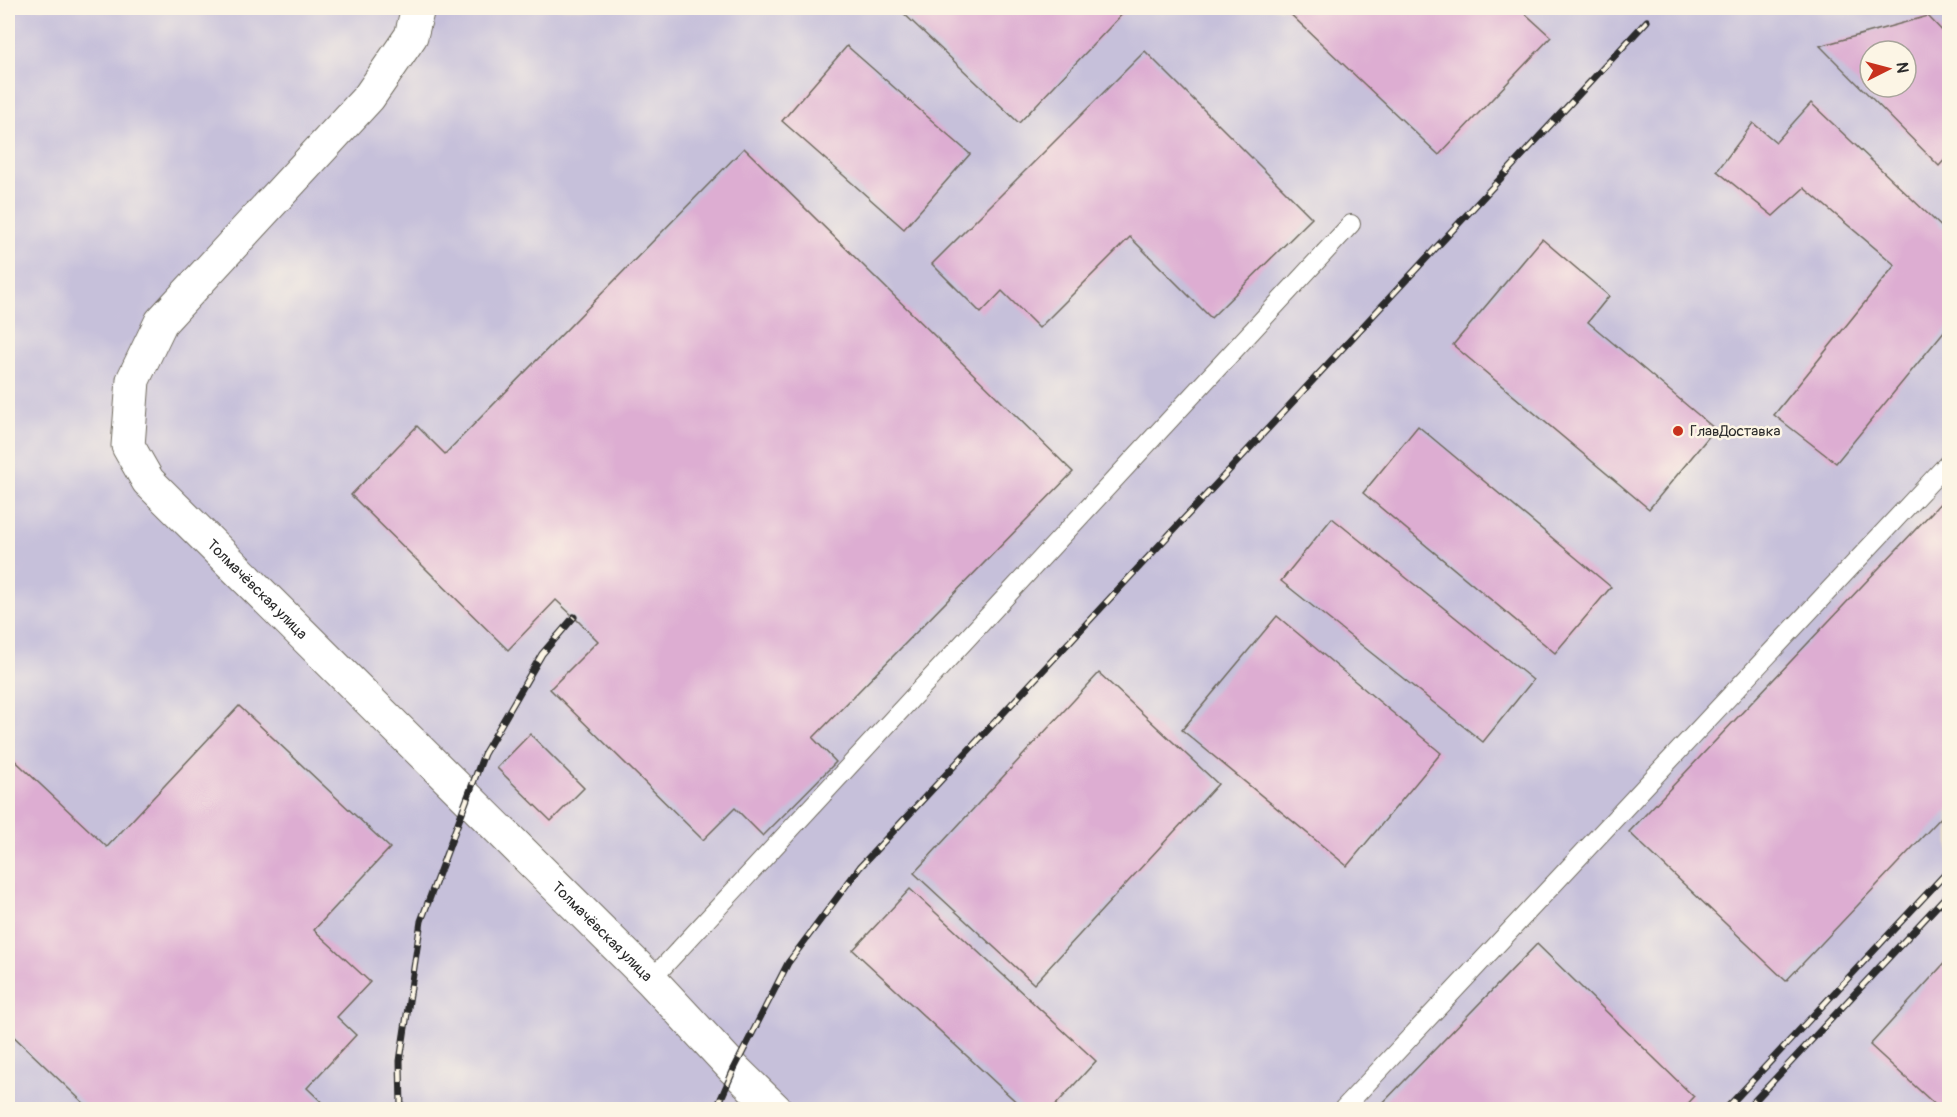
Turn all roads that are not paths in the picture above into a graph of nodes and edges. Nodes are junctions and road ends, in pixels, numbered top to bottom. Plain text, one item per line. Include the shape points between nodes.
1 (418, 8) edge
2 (1351, 224) dead end
3 (1950, 460) edge
4 (651, 980) junction
5 (776, 1110) edge
6 (1342, 1110) edge

1 - 4 street, Толмачёвская улица via 411,36 369,97 161,322 133,380 128,446 148,481
2 - 4 lane
3 - 6 lane
4 - 5 street, Толмачёвская улица

